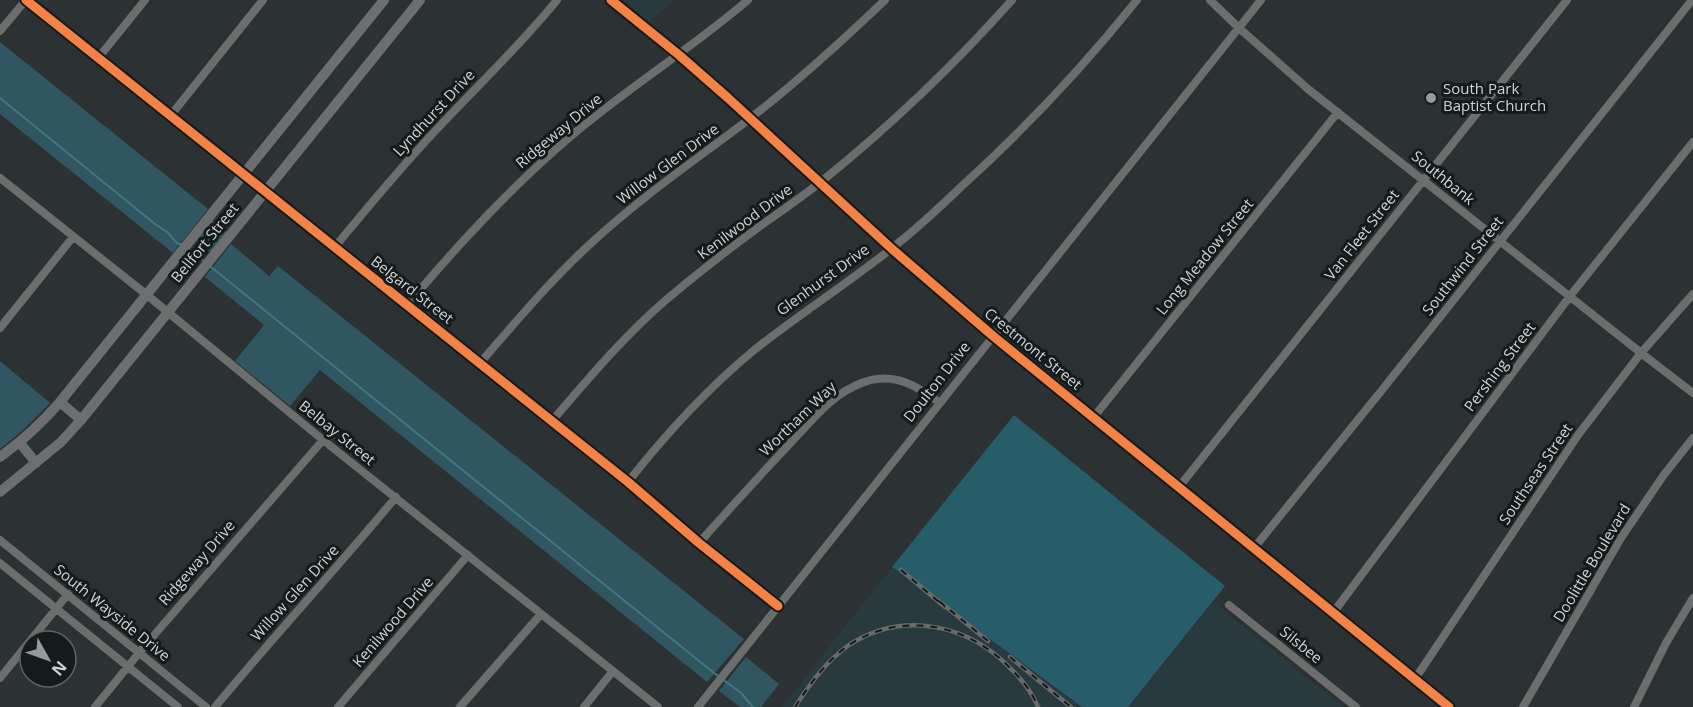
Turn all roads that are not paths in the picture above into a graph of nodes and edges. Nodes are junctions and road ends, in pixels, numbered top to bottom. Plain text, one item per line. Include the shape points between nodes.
1 (26, 0) edge
2 (145, 0) edge
3 (263, 0) edge
4 (384, 0) edge
5 (420, 0) edge
6 (557, 0) edge
7 (611, 0) edge
8 (748, 0) edge
9 (885, 0) edge
10 (1012, 0) edge
11 (1137, 0) edge
12 (1210, 0) edge
13 (1261, 0) edge
14 (1567, 0) edge
15 (1692, 0) edge
16 (1239, 28) junction
17 (0, 31) edge
18 (679, 55) junction
19 (99, 57) junction
20 (1338, 112) junction
21 (171, 115) junction
22 (750, 119) junction
23 (1693, 142) edge
24 (244, 174) junction
25 (0, 179) edge
26 (1424, 179) junction
27 (821, 182) junction
28 (266, 191) junction
29 (73, 237) junction
30 (1500, 241) junction
31 (334, 248) junction
32 (892, 249) junction
33 (1693, 294) edge
34 (147, 295) junction
35 (1570, 296) junction
36 (407, 305) junction
37 (168, 313) junction
38 (0, 328) edge
39 (993, 336) junction
40 (1641, 353) junction
41 (480, 363) junction
42 (1693, 393) edge
43 (60, 402) junction
44 (940, 403) junction
45 (1093, 418) junction
46 (81, 420) junction
47 (552, 421) junction
48 (1693, 438) edge
49 (323, 440) junction
50 (20, 443) junction
51 (0, 457) edge
52 (36, 463) junction
53 (627, 482) junction
54 (1179, 487) junction
55 (0, 492) edge
56 (396, 497) junction
57 (0, 540) edge
58 (699, 543) junction
59 (1254, 548) junction
60 (468, 555) junction
61 (0, 563) edge
62 (68, 594) junction
63 (1693, 598) edge
64 (1229, 605) dead end
65 (778, 606) junction
66 (57, 609) junction
67 (1334, 613) junction
68 (541, 614) junction
69 (40, 629) edge
70 (139, 652) junction
71 (18, 656) edge
72 (127, 666) junction
73 (613, 671) junction
74 (0, 678) edge
75 (1415, 679) junction
76 (95, 707) edge
77 (178, 707) edge
78 (206, 707) edge
79 (215, 707) edge
80 (338, 707) edge
81 (460, 707) edge
82 (584, 707) edge
83 (658, 707) edge
84 (698, 707) edge
85 (1356, 707) edge
86 (1449, 707) edge
87 (1523, 707) edge
88 (1634, 707) edge

1 - 17 street
1 - 19 street, Belgard Street
2 - 19 street
3 - 21 street
4 - 24 main road, Bellfort Street
5 - 28 main road, Bellfort Street
6 - 31 street, Lyndhurst Drive via 435,130
7 - 18 street, Crestmont Street
8 - 18 street, Ridgeway Drive
9 - 22 street, Willow Glen Drive
10 - 27 street, Kenilwood Drive via 914,101
11 - 32 street, Glenhurst Drive via 998,154
12 - 16 street, Southbank
13 - 16 street, Doulton Drive
14 - 26 street, Van Fleet Street
15 - 30 street, Southwind Street
16 - 20 street, Southbank
16 - 39 street, Doulton Drive
18 - 22 street, Crestmont Street
18 - 36 street, Ridgeway Drive via 579,129 517,184
19 - 21 street, Belgard Street
20 - 26 street, Southbank
20 - 45 street, Long Meadow Street
21 - 24 street, Belgard Street
22 - 27 street, Crestmont Street
22 - 41 street, Willow Glen Drive via 664,181 588,246
23 - 35 street, Pershing Street
24 - 28 street, Belgard Street
24 - 34 main road, Bellfort Street
25 - 29 street, Belbay Street
26 - 30 street, Southbank
26 - 54 street, Van Fleet Street
27 - 32 street, Crestmont Street
27 - 47 street, Kenilwood Drive via 666,300 606,359
28 - 31 street, Belgard Street
28 - 37 main road, Bellfort Street
29 - 34 street, Belbay Street
29 - 38 street
30 - 35 street, Southbank
30 - 59 street, Southwind Street
31 - 36 street, Belgard Street
32 - 39 street, Crestmont Street
32 - 53 street, Glenhurst Drive via 730,372 680,420
33 - 40 street, Southseas Street
34 - 37 street, Belbay Street
34 - 43 main road, Bellfort Street
35 - 40 street, Southbank
35 - 67 street, Pershing Street
36 - 41 street, Belgard Street
37 - 46 main road, Bellfort Street
37 - 49 street, Belbay Street
39 - 44 street, Doulton Drive
39 - 45 street, Crestmont Street
40 - 42 street, Southbank
40 - 75 street, Southseas Street via 1578,435
41 - 47 street, Belgard Street
43 - 46 main road
43 - 50 main road, Bellfort Street
44 - 58 street, Wortham Way via 907,382 878,379 846,390 803,430
44 - 65 street, Doulton Drive
45 - 54 street, Crestmont Street
46 - 52 main road, Bellfort Street
47 - 53 street, Belgard Street
48 - 87 street, Doolittle Boulevard via 1621,538
49 - 56 street, Belbay Street
49 - 70 street, Ridgeway Drive
50 - 51 main road, Bellfort Street
50 - 52 main road
52 - 55 main road, Bellfort Street
53 - 58 street, Belgard Street
54 - 59 street, Crestmont Street
56 - 60 street, Belbay Street
56 - 79 street, Willow Glen Drive
57 - 62 street, South Wayside Drive
58 - 65 street, Belgard Street
59 - 67 street, Crestmont Street
60 - 68 street, Belbay Street
60 - 80 street, Kenilwood Drive
61 - 66 street, South Wayside Drive
62 - 66 street
62 - 70 street, South Wayside Drive
63 - 88 street
64 - 85 street, Silsbee
65 - 84 street, Doulton Drive
66 - 69 street
66 - 72 street, South Wayside Drive
67 - 75 street, Crestmont Street
68 - 73 street, Belbay Street
68 - 81 street
70 - 72 street, Ridgeway Drive
70 - 78 street, South Wayside Drive
71 - 74 street
72 - 76 street, Ridgeway Drive
72 - 77 street, South Wayside Drive
73 - 82 street
73 - 83 street, Belbay Street
75 - 86 street, Crestmont Street

